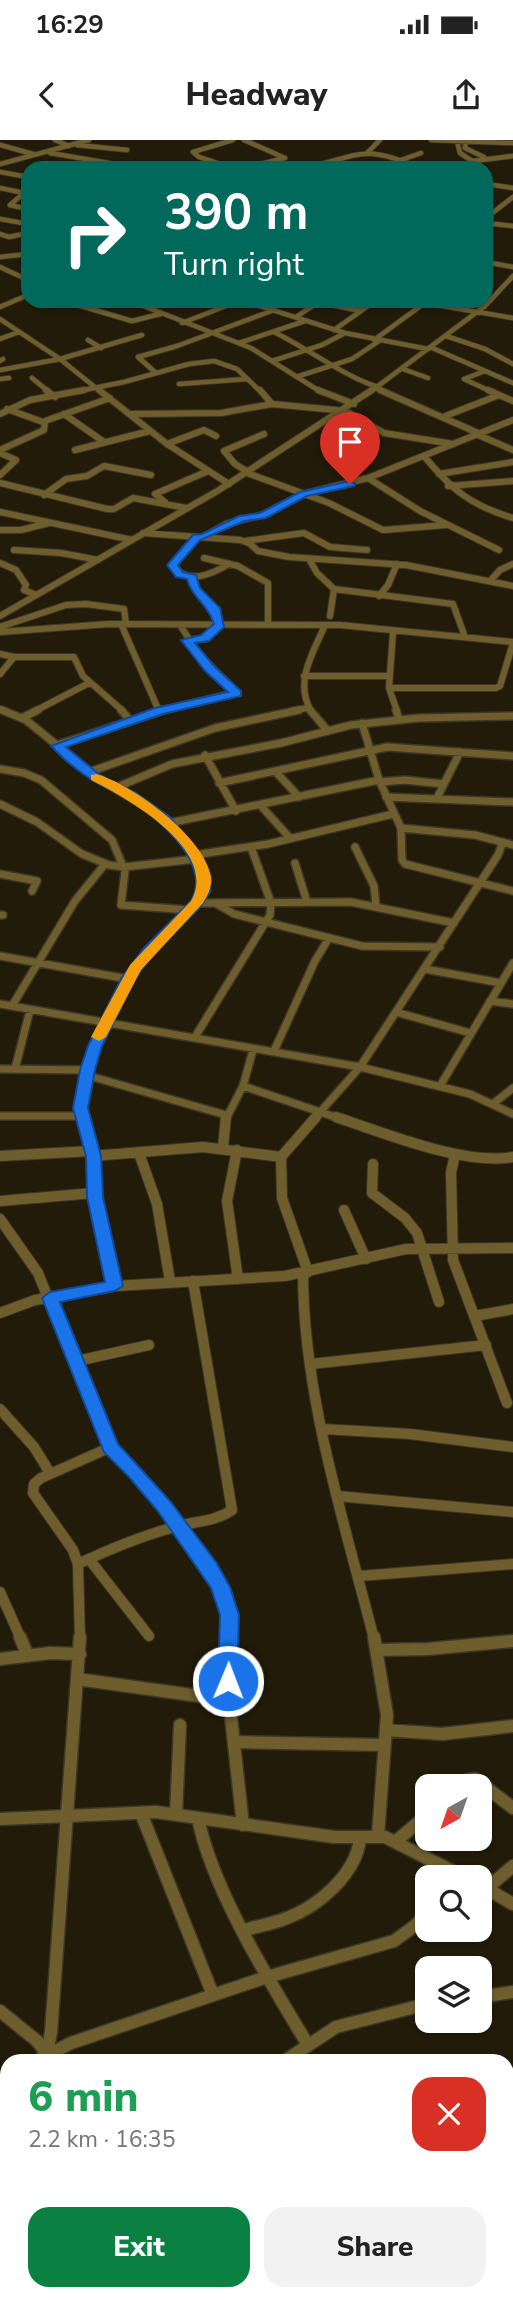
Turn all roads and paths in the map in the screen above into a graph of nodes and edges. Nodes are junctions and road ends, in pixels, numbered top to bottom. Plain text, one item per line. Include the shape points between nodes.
1 (55, 140) edge
2 (89, 140) edge
3 (233, 140) edge
4 (244, 140) edge
5 (380, 140) edge
6 (431, 140) edge
7 (444, 140) edge
8 (220, 141) edge
9 (457, 141) edge
10 (466, 141) edge
11 (479, 141) edge
12 (513, 143) edge
13 (0, 145) edge
14 (71, 145) junction
15 (127, 150) dead end
16 (45, 152) junction
17 (371, 152) junction
18 (421, 153) dead end
19 (35, 155) junction
20 (513, 156) edge
21 (486, 157) joint
22 (476, 159) junction
23 (401, 160) joint
24 (97, 161) edge
25 (213, 161) edge
26 (273, 161) edge
27 (331, 161) edge
28 (1, 163) edge
29 (0, 173) edge
30 (21, 176) edge
31 (493, 185) edge
32 (0, 188) edge
33 (513, 188) edge
34 (21, 192) edge
35 (21, 196) edge
36 (513, 197) edge
37 (493, 204) edge
38 (499, 205) junction
39 (21, 207) edge
40 (493, 212) edge
41 (0, 219) edge
42 (21, 223) edge
43 (493, 224) edge
44 (513, 226) edge
45 (0, 234) edge
46 (21, 234) edge
47 (21, 255) edge
48 (0, 257) edge
49 (493, 263) edge
50 (0, 267) edge
51 (513, 267) edge
52 (513, 276) edge
53 (21, 277) edge
54 (493, 296) edge
55 (496, 296) junction
56 (21, 298) edge
57 (493, 298) edge
58 (0, 307) edge
59 (88, 308) edge
60 (147, 308) edge
61 (222, 308) edge
62 (267, 308) edge
63 (309, 308) edge
64 (343, 308) edge
65 (366, 308) edge
66 (418, 308) edge
67 (460, 308) edge
68 (481, 308) edge
69 (274, 310) junction
70 (477, 311) junction
71 (361, 312) junction
72 (160, 314) junction
73 (296, 317) junction
74 (513, 318) edge
75 (0, 319) edge
76 (305, 321) junction
77 (182, 323) junction
78 (334, 330) junction
79 (19, 332) junction
80 (212, 332) junction
81 (274, 332) junction
82 (345, 334) junction
83 (142, 335) dead end
84 (446, 336) junction
85 (0, 339) edge
86 (88, 340) dead end
87 (377, 340) junction
88 (239, 343) junction
89 (101, 348) junction
90 (429, 348) junction
91 (310, 349) junction
92 (60, 359) junction
93 (272, 361) junction
94 (513, 365) edge
95 (334, 366) junction
96 (403, 369) junction
97 (0, 370) edge
98 (485, 370) junction
99 (156, 373) junction
100 (299, 376) junction
101 (9, 378) dead end
102 (33, 378) dead end
103 (428, 378) dead end
104 (0, 379) edge
105 (247, 379) junction
106 (513, 383) edge
107 (178, 384) dead end
108 (98, 388) junction
109 (377, 388) junction
110 (499, 395) junction
111 (53, 397) junction
112 (110, 398) junction
113 (513, 401) edge
114 (272, 404) junction
115 (354, 404) junction
116 (8, 409) junction
117 (346, 411) junction
118 (67, 413) junction
119 (0, 414) edge
120 (131, 414) junction
121 (443, 417) junction
122 (513, 420) edge
123 (43, 422) junction
124 (150, 431) junction
125 (264, 434) dead end
126 (477, 434) junction
127 (216, 436) dead end
128 (104, 442) junction
129 (167, 444) junction
130 (453, 444) junction
131 (75, 450) dead end
132 (513, 450) edge
133 (0, 451) edge
134 (424, 456) junction
135 (513, 462) edge
136 (494, 465) junction
137 (208, 471) junction
138 (248, 472) junction
139 (439, 474) junction
140 (0, 475) edge
141 (151, 475) dead end
142 (368, 478) junction
143 (510, 481) edge
144 (0, 482) edge
145 (229, 484) junction
146 (448, 486) junction
147 (303, 494) junction
148 (44, 495) junction
149 (166, 503) junction
150 (186, 508) junction
151 (0, 512) edge
152 (513, 518) edge
153 (50, 522) junction
154 (446, 525) junction
155 (0, 530) edge
156 (143, 533) junction
157 (200, 537) junction
158 (132, 540) junction
159 (245, 541) junction
160 (13, 550) dead end
161 (367, 550) dead end
162 (499, 550) dead end
163 (204, 558) dead end
164 (309, 559) junction
165 (98, 560) junction
166 (0, 563) edge
167 (229, 564) junction
168 (397, 564) junction
169 (513, 564) edge
170 (192, 577) junction
171 (491, 580) junction
172 (513, 586) edge
173 (334, 589) junction
174 (36, 596) junction
175 (379, 596) junction
176 (0, 609) edge
177 (9, 611) junction
178 (330, 616) dead end
179 (0, 617) edge
180 (123, 624) junction
181 (220, 624) junction
182 (180, 625) junction
183 (268, 625) junction
184 (325, 625) junction
185 (0, 630) edge
186 (393, 632) junction
187 (465, 637) junction
188 (187, 640) junction
189 (513, 643) edge
190 (0, 654) edge
191 (14, 657) junction
192 (0, 674) edge
193 (304, 676) junction
194 (389, 676) junction
195 (89, 683) junction
196 (389, 688) junction
197 (307, 708) junction
198 (0, 709) edge
199 (159, 711) junction
200 (513, 716) edge
201 (22, 718) junction
202 (399, 719) junction
203 (130, 720) junction
204 (362, 723) junction
205 (327, 730) junction
206 (57, 746) junction
207 (372, 750) junction
208 (460, 752) junction
209 (205, 755) junction
210 (513, 756) edge
211 (0, 769) edge
212 (89, 772) junction
213 (276, 772) junction
214 (380, 781) junction
215 (219, 783) junction
216 (444, 784) junction
217 (115, 788) junction
218 (299, 797) junction
219 (386, 797) junction
220 (437, 798) junction
221 (513, 802) edge
222 (0, 804) edge
223 (261, 806) junction
224 (236, 811) junction
225 (393, 814) junction
226 (169, 823) junction
227 (401, 828) junction
228 (290, 838) junction
229 (503, 842) junction
230 (513, 845) edge
231 (251, 847) junction
232 (355, 847) dead end
233 (195, 857) junction
234 (295, 863) dead end
235 (105, 864) junction
236 (124, 866) junction
237 (0, 874) edge
238 (478, 883) junction
239 (32, 891) dead end
240 (513, 891) edge
241 (307, 902) junction
242 (271, 903) junction
243 (217, 904) junction
244 (376, 905) junction
245 (193, 906) junction
246 (266, 922) junction
247 (454, 923) junction
248 (329, 938) junction
249 (440, 947) junction
250 (0, 957) edge
251 (37, 962) junction
252 (513, 963) edge
253 (425, 969) junction
254 (128, 979) junction
255 (501, 983) junction
256 (490, 1001) junction
257 (0, 1004) edge
258 (513, 1004) edge
259 (12, 1006) junction
260 (30, 1010) junction
261 (396, 1012) junction
262 (106, 1023) junction
263 (470, 1033) junction
264 (195, 1037) junction
265 (253, 1050) junction
266 (275, 1051) junction
267 (360, 1067) junction
268 (0, 1069) edge
269 (15, 1069) junction
270 (87, 1072) junction
271 (243, 1086) junction
272 (440, 1086) junction
273 (513, 1088) edge
274 (494, 1103) junction
275 (321, 1111) junction
276 (513, 1114) edge
277 (82, 1115) junction
278 (226, 1115) junction
279 (0, 1116) edge
280 (223, 1147) junction
281 (237, 1150) junction
282 (92, 1153) junction
283 (139, 1153) junction
284 (455, 1154) junction
285 (0, 1156) edge
286 (281, 1157) junction
287 (513, 1157) edge
288 (373, 1164) dead end
289 (94, 1193) junction
290 (0, 1201) edge
291 (344, 1210) dead end
292 (0, 1219) edge
293 (513, 1248) edge
294 (422, 1249) junction
295 (452, 1249) junction
296 (366, 1259) junction
297 (305, 1273) junction
298 (238, 1279) junction
299 (170, 1281) junction
300 (192, 1281) junction
301 (114, 1286) junction
302 (49, 1298) junction
303 (439, 1302) dead end
304 (513, 1309) edge
305 (0, 1313) edge
306 (475, 1315) junction
307 (149, 1345) dead end
308 (486, 1345) junction
309 (77, 1361) junction
310 (311, 1364) junction
311 (507, 1403) dead end
312 (0, 1409) edge
313 (323, 1429) junction
314 (111, 1447) junction
315 (513, 1447) edge
316 (50, 1473) junction
317 (337, 1496) junction
318 (513, 1512) edge
319 (178, 1526) junction
320 (84, 1562) junction
321 (513, 1564) edge
322 (359, 1576) junction
323 (0, 1592) edge
324 (149, 1636) dead end
325 (513, 1641) edge
326 (376, 1650) junction
327 (80, 1654) junction
328 (28, 1656) junction
329 (0, 1659) edge
330 (77, 1679) junction
331 (228, 1697) junction
332 (180, 1725) dead end
333 (513, 1726) edge
334 (386, 1730) junction
335 (235, 1742) junction
336 (384, 1745) junction
337 (492, 1791) edge
338 (513, 1808) edge
339 (141, 1813) junction
340 (67, 1815) junction
341 (176, 1815) junction
342 (198, 1818) junction
343 (0, 1819) edge
344 (243, 1825) junction
345 (415, 1825) edge
346 (378, 1835) junction
347 (360, 1839) junction
348 (395, 1842) junction
349 (438, 1865) edge
350 (513, 1866) edge
351 (492, 1881) edge
352 (492, 1892) edge
353 (513, 1904) edge
354 (415, 1926) edge
355 (244, 1930) junction
356 (267, 1977) junction
357 (513, 1992) edge
358 (213, 1995) junction
359 (492, 1995) edge
360 (415, 2007) edge
361 (0, 2012) edge
362 (308, 2045) junction
363 (51, 2054) edge
364 (295, 2054) edge

1 - 14 street
2 - 14 street
3 - 8 street
4 - 26 street via 286,158
5 - 17 street
6 - 7 street
7 - 9 street
8 - 25 street via 193,152
9 - 10 street
9 - 22 street via 458,151
10 - 11 street
10 - 22 street via 465,148
11 - 12 street
13 - 19 street
14 - 15 street
14 - 16 street
16 - 19 street
16 - 24 street
17 - 23 street
17 - 27 street
18 - 23 street
19 - 28 street
20 - 21 street
21 - 22 street
29 - 30 street
31 - 33 street
32 - 34 street
35 - 39 street via 10,205
36 - 38 street
37 - 38 street
38 - 40 street
41 - 42 street
43 - 44 street
45 - 46 street
47 - 48 street
49 - 51 street
50 - 53 street
52 - 55 street
54 - 55 street
55 - 57 street
56 - 58 street
59 - 72 street via 132,321
60 - 72 street
61 - 77 street
62 - 69 street
63 - 73 street
64 - 71 street
65 - 71 street
66 - 87 street
67 - 70 street
68 - 70 street
69 - 73 street
69 - 80 street
70 - 74 street
70 - 84 street
71 - 78 street
72 - 77 street
73 - 76 street
75 - 79 street
76 - 78 street
76 - 81 street
77 - 80 street
78 - 82 street
79 - 85 street
79 - 92 street
80 - 88 street
80 - 99 street via 138,356
81 - 88 street
81 - 91 street
82 - 87 street
82 - 91 street
83 - 89 street
84 - 90 street
84 - 94 street via 485,349
86 - 89 street
87 - 90 street
87 - 95 street via 362,354
88 - 93 street
89 - 92 street
90 - 96 street
90 - 98 street
91 - 93 street
91 - 95 street
92 - 97 street
92 - 108 street
93 - 100 street
95 - 100 street
95 - 109 street
96 - 103 street
96 - 109 street
98 - 106 street
98 - 110 street via 464,379
99 - 105 street via 223,361
99 - 108 street
100 - 115 street via 331,397
101 - 104 street
102 - 111 street
105 - 107 street
105 - 114 street
108 - 111 street
108 - 112 street
109 - 115 street
109 - 121 street
110 - 113 street
110 - 121 street
111 - 116 street
111 - 118 street
112 - 118 street
112 - 120 street
114 - 117 street
114 - 120 street via 221,413
115 - 117 street
116 - 119 street
116 - 123 street
117 - 130 street via 384,433
117 - 138 street
118 - 123 street
118 - 128 street
120 - 124 street
121 - 126 street
122 - 126 street
123 - 133 street via 46,428
124 - 128 street
124 - 129 street
125 - 138 street via 224,451
126 - 130 street
126 - 132 street
127 - 129 street via 204,429
128 - 131 street
129 - 137 street
130 - 134 street
133 - 140 street via 16,460
134 - 139 street
134 - 142 street
135 - 136 street
136 - 139 street
136 - 143 street
137 - 145 street
137 - 149 street via 155,494
138 - 145 street
138 - 147 street
139 - 146 street
141 - 148 street via 104,466 87,476 66,479
142 - 147 street
142 - 154 street
143 - 146 street
144 - 148 street
145 - 150 street
146 - 152 street via 470,503
147 - 154 street via 383,530
147 - 157 street via 262,516 226,524
148 - 149 street via 111,510 131,498
149 - 150 street
150 - 156 street
151 - 153 street
153 - 155 street via 26,530
153 - 158 street
154 - 162 street
156 - 157 street
156 - 158 street
157 - 159 street
157 - 170 street via 172,566 180,575
158 - 165 street
159 - 161 street via 304,533 330,547
159 - 164 street via 258,551
160 - 165 street
163 - 167 street
164 - 168 street
164 - 173 street
165 - 174 street
166 - 174 street via 19,573 24,590
167 - 170 street
167 - 183 street via 269,584
168 - 171 street
168 - 175 street
169 - 171 street
170 - 181 street via 195,589 215,608
171 - 172 street
173 - 175 street
173 - 178 street
174 - 177 street
175 - 187 street via 453,604
176 - 177 street
177 - 179 street
180 - 182 street
180 - 185 street
180 - 185 street via 124,609 92,604 57,607
180 - 199 street
181 - 182 street
181 - 183 street
181 - 188 street via 205,639
182 - 188 street
183 - 184 street
184 - 186 street
184 - 193 street
186 - 187 street
186 - 194 street
187 - 189 street
188 - 199 street via 237,692
189 - 196 street via 496,688
190 - 191 street
191 - 192 street
191 - 195 street via 74,657 78,672
193 - 194 street
193 - 197 street
194 - 196 street
195 - 201 street
195 - 203 street
196 - 202 street
197 - 205 street
197 - 212 street via 215,728
198 - 201 street
199 - 203 street
200 - 202 street
201 - 206 street
202 - 204 street
203 - 206 street
204 - 205 street
204 - 207 street
205 - 209 street
206 - 212 street
207 - 208 street via 398,747
207 - 213 street
207 - 214 street
208 - 210 street
208 - 216 street
209 - 215 street
209 - 217 street via 162,765
211 - 236 street via 41,780 103,831
212 - 217 street
213 - 215 street
213 - 218 street
214 - 216 street
214 - 218 street
214 - 219 street
215 - 224 street
216 - 220 street
217 - 226 street
218 - 223 street
219 - 220 street
219 - 225 street
220 - 221 street
222 - 235 street
223 - 224 street
223 - 228 street
224 - 226 street
225 - 227 street
225 - 228 street
226 - 233 street
227 - 229 street
227 - 238 street via 405,863
228 - 231 street
229 - 230 street
229 - 238 street
231 - 233 street
231 - 242 street
232 - 244 street via 374,886
233 - 236 street
233 - 245 street via 204,876 203,892
234 - 241 street
235 - 236 street
235 - 251 street via 75,901
236 - 245 street via 121,905
237 - 239 street via 37,881
238 - 240 street
238 - 247 street
241 - 242 street
241 - 244 street
242 - 243 street
242 - 246 street
243 - 245 street
243 - 246 street via 234,914
244 - 247 street
245 - 254 street
246 - 248 street
246 - 264 street
247 - 249 street
248 - 249 street via 362,946
248 - 266 street via 314,961
249 - 253 street
250 - 251 street
251 - 254 street
251 - 259 street
252 - 255 street
253 - 255 street
253 - 261 street
254 - 262 street
255 - 256 street
256 - 258 street
256 - 263 street
257 - 259 street
259 - 260 street
260 - 262 street
260 - 269 street
261 - 263 street
261 - 267 street
262 - 264 street
262 - 270 street
263 - 272 street
264 - 265 street
265 - 266 street
265 - 271 street
266 - 267 street
267 - 272 street
267 - 275 street
268 - 269 street
269 - 270 street
270 - 277 street
270 - 278 street via 184,1106
271 - 275 street
271 - 278 street
272 - 274 street
273 - 274 street
274 - 276 street
275 - 284 street
275 - 286 street
277 - 279 street
277 - 282 street
278 - 280 street
280 - 281 street
280 - 283 street
281 - 286 street
281 - 298 street via 227,1201
282 - 283 street
282 - 285 street
282 - 289 street
283 - 299 street via 157,1204
284 - 287 street via 501,1162
284 - 295 street
286 - 297 street via 282,1198
288 - 294 street via 372,1193 412,1226
289 - 290 street
289 - 301 street
291 - 296 street
292 - 302 street via 38,1273
293 - 295 street
294 - 295 street
294 - 296 street
294 - 303 street
295 - 306 street
296 - 297 street
297 - 298 street
297 - 310 street via 303,1320
298 - 300 street
299 - 300 street
299 - 301 street
300 - 319 street via 232,1510 221,1518
301 - 302 street
302 - 305 street
302 - 309 street
304 - 306 street
306 - 308 street
307 - 309 street
308 - 310 street
308 - 311 street
309 - 314 street
310 - 313 street
312 - 316 street
313 - 315 street
313 - 317 street
314 - 316 street
314 - 319 street
316 - 320 street via 34,1484 33,1493
317 - 318 street
317 - 322 street
319 - 320 street via 122,1543
319 - 331 street via 221,1587 230,1615
320 - 324 street via 125,1602
320 - 327 street
321 - 322 street
322 - 326 street
323 - 328 street
325 - 326 street
326 - 334 street
327 - 328 street
327 - 330 street
328 - 329 street
330 - 331 street
330 - 340 street
331 - 335 street
332 - 341 street
333 - 334 street via 442,1734
334 - 336 street
335 - 336 street
335 - 344 street
336 - 346 street
337 - 338 street
339 - 340 street
339 - 341 street
339 - 358 street
340 - 343 street
340 - 363 street
341 - 342 street
342 - 344 street
342 - 355 street via 204,1846
344 - 347 street
345 - 348 street
346 - 347 street
346 - 348 street
347 - 355 street via 355,1861 314,1903 291,1917
348 - 349 street
350 - 351 street
352 - 353 street
354 - 356 street via 394,1941
355 - 356 street
356 - 358 street
356 - 362 street
357 - 359 street
358 - 363 street
360 - 362 street via 336,2027
361 - 363 street
362 - 364 street

